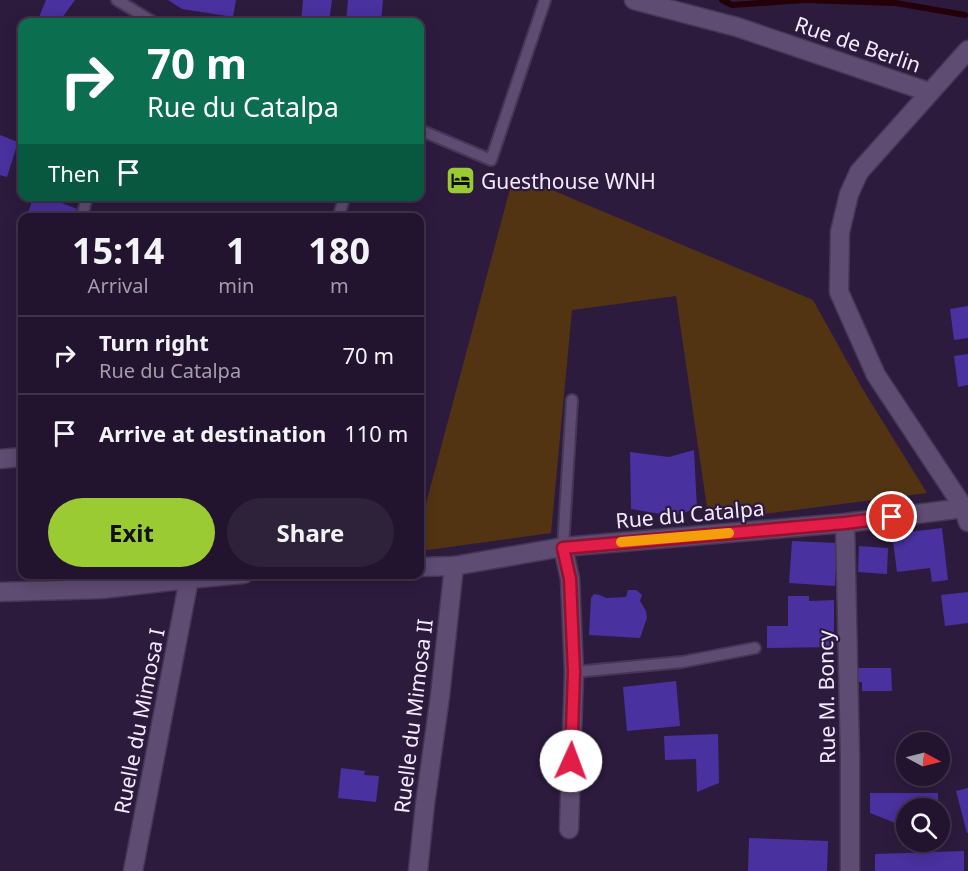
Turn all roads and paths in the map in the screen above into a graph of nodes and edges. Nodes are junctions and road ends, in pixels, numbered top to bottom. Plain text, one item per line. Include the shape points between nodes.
1 (117, 0) edge
2 (545, 0) edge
3 (633, 0) edge
4 (146, 18) edge
5 (968, 50) edge
6 (962, 67) edge
7 (929, 92) junction
8 (424, 132) edge
9 (572, 400) dead end
10 (18, 458) edge
11 (0, 459) edge
12 (966, 512) edge
13 (845, 523) junction
14 (563, 548) junction
15 (454, 566) junction
16 (424, 567) edge
17 (189, 579) joint
18 (0, 592) edge
19 (755, 648) dead end
20 (574, 672) junction
21 (569, 829) dead end
22 (133, 871) edge
23 (418, 871) edge
24 (850, 871) edge

1 - 4 lane
2 - 8 lane via 491,160
3 - 7 street, Rue de Berlin via 737,27
5 - 6 street
6 - 7 street
7 - 12 street via 859,172 849,194 840,231 839,292 876,375
9 - 14 lane
10 - 11 street
12 - 13 street, Rue du Catalpa
13 - 14 street, Rue du Catalpa
13 - 24 street, Rue M. Boncy
14 - 15 street, Rue du Catalpa
14 - 20 street via 570,579
15 - 16 street, Rue du Catalpa
15 - 23 street, Ruelle du Mimosa II
17 - 18 street via 102,589
17 - 22 street, Ruelle du Mimosa I
19 - 20 lane via 682,662
20 - 21 street

